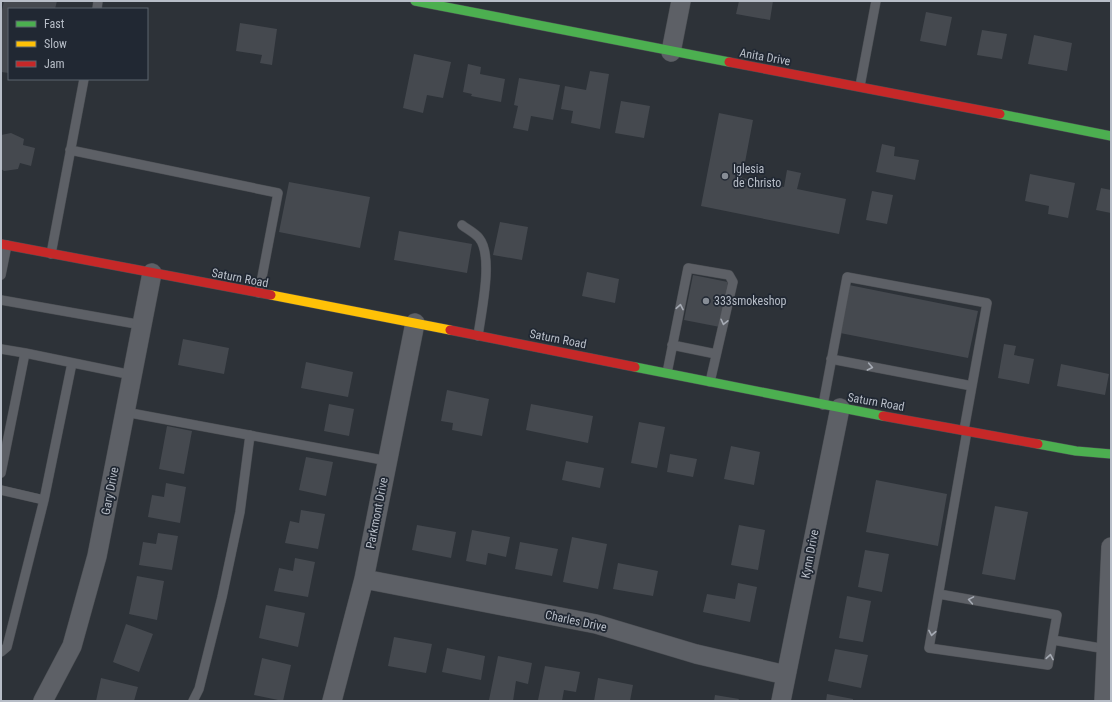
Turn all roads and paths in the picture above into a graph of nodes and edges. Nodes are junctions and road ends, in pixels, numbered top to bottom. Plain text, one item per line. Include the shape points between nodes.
1 (415, 1) edge
2 (681, 1) edge
3 (876, 1) edge
4 (671, 52) junction
5 (84, 80) edge
6 (860, 86) junction
7 (1111, 136) edge
8 (70, 150) junction
9 (462, 225) dead end
10 (4, 245) edge
11 (51, 254) junction
12 (152, 273) junction
13 (1, 275) edge
14 (259, 294) junction
15 (1, 300) edge
16 (415, 323) junction
17 (142, 326) junction
18 (478, 336) junction
19 (672, 345) junction
20 (1, 349) edge
21 (25, 353) junction
22 (716, 354) junction
23 (831, 360) junction
24 (72, 363) junction
25 (667, 373) junction
26 (132, 375) junction
27 (710, 382) junction
28 (972, 386) junction
29 (831, 406) junction
30 (126, 412) junction
31 (965, 431) junction
32 (250, 435) junction
33 (1111, 454) edge
34 (388, 461) junction
35 (1, 473) edge
36 (1, 490) edge
37 (44, 500) junction
38 (1111, 547) edge
39 (364, 578) junction
40 (939, 594) junction
41 (1053, 640) junction
42 (1106, 649) junction
43 (1, 652) edge
44 (786, 675) junction
45 (43, 701) edge
46 (193, 701) edge
47 (332, 701) edge
48 (781, 701) edge
49 (1104, 701) edge

1 - 4 street, Anita Drive via 482,11
2 - 4 street
3 - 6 lane
4 - 6 street, Anita Drive
5 - 8 lane
6 - 7 street, Anita Drive
8 - 11 lane
8 - 14 lane via 278,193
9 - 18 lane via 480,239 486,255
10 - 11 street, Saturn Road
10 - 13 lane
11 - 12 street, Saturn Road
12 - 14 street, Saturn Road
12 - 17 street, Gary Drive
14 - 16 street, Saturn Road
15 - 17 lane
16 - 18 street, Saturn Road
16 - 34 street, Parkmont Drive
17 - 26 street, Gary Drive
18 - 25 street, Saturn Road
19 - 22 lane
19 -> 22 lane via 688,268 729,275 733,282
19 - 25 lane
20 - 21 lane
21 - 24 lane
21 - 35 lane
22 - 27 lane
23 -> 28 lane
23 - 28 lane via 847,277 987,303
23 - 29 lane
24 - 26 lane
24 - 37 lane
25 - 27 street, Saturn Road
26 - 30 street, Gary Drive
27 - 29 street, Saturn Road
28 - 31 lane
29 - 31 street, Saturn Road
29 - 44 street, Kynn Drive
30 - 32 lane
30 - 45 street, Gary Drive via 98,556 72,646
31 - 33 street, Saturn Road via 1076,451
31 - 40 lane
32 - 34 lane
32 - 46 lane via 240,512 222,597 199,689
34 - 39 street, Parkmont Drive
36 - 37 lane
37 - 43 lane via 7,647
38 - 42 street
39 - 44 street, Charles Drive via 596,624 696,654
39 - 47 street, Parkmont Drive
41 -> 40 lane via 1057,615
40 -> 41 lane via 929,648 1048,665
41 - 42 lane
42 - 49 street
44 - 48 street, Kynn Drive

